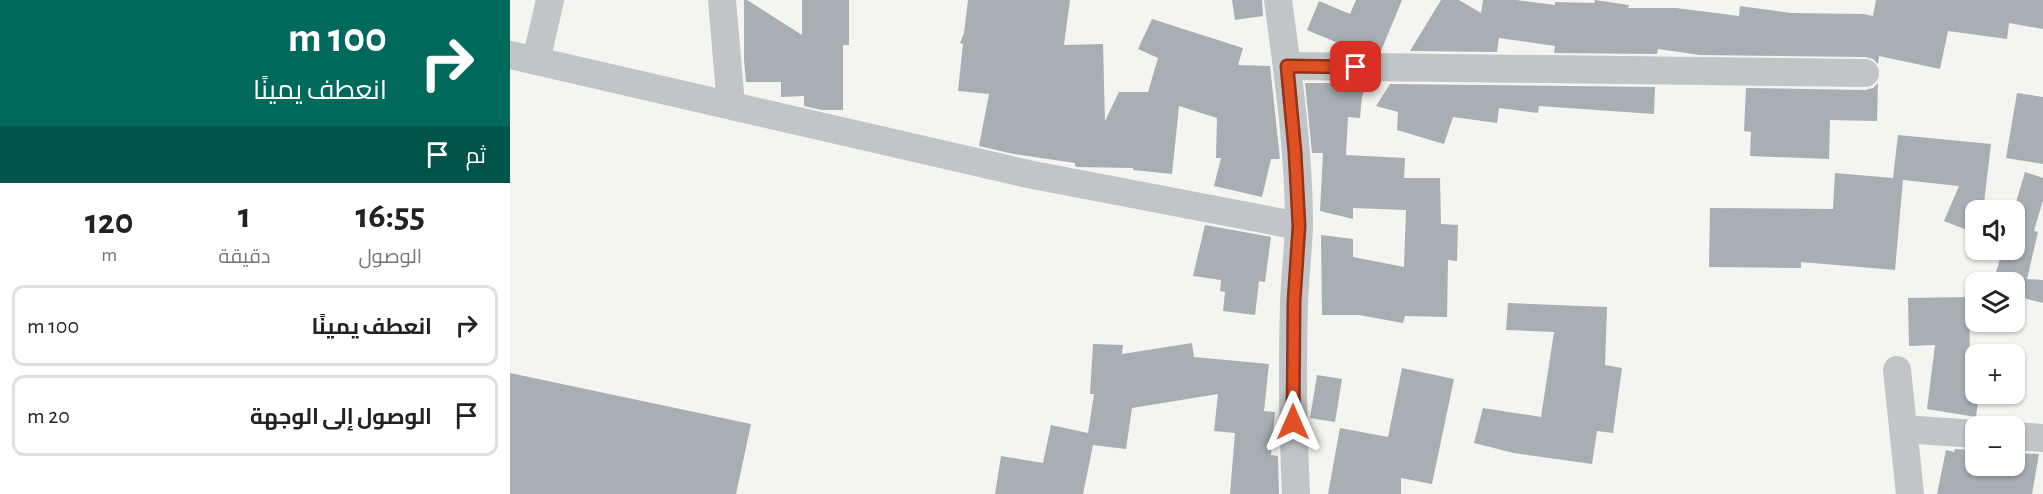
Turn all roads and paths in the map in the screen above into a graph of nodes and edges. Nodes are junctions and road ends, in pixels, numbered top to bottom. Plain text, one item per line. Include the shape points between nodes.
1 (550, 0) edge
2 (722, 0) edge
3 (1278, 0) edge
4 (523, 58) edge
5 (1287, 66) junction
6 (1864, 73) dead end
7 (731, 105) junction
8 (1299, 226) junction
9 (1897, 370) dead end
10 (1903, 429) junction
11 (1965, 433) edge
12 (2025, 437) edge
13 (2043, 438) edge
14 (1296, 494) edge
15 (1911, 494) edge

1 - 4 street
2 - 7 street
3 - 5 street
4 - 7 street
5 - 6 street
5 - 8 street
7 - 8 street via 1028,174
8 - 14 street via 1294,314
9 - 10 street
10 - 11 street
10 - 15 street
12 - 13 street

